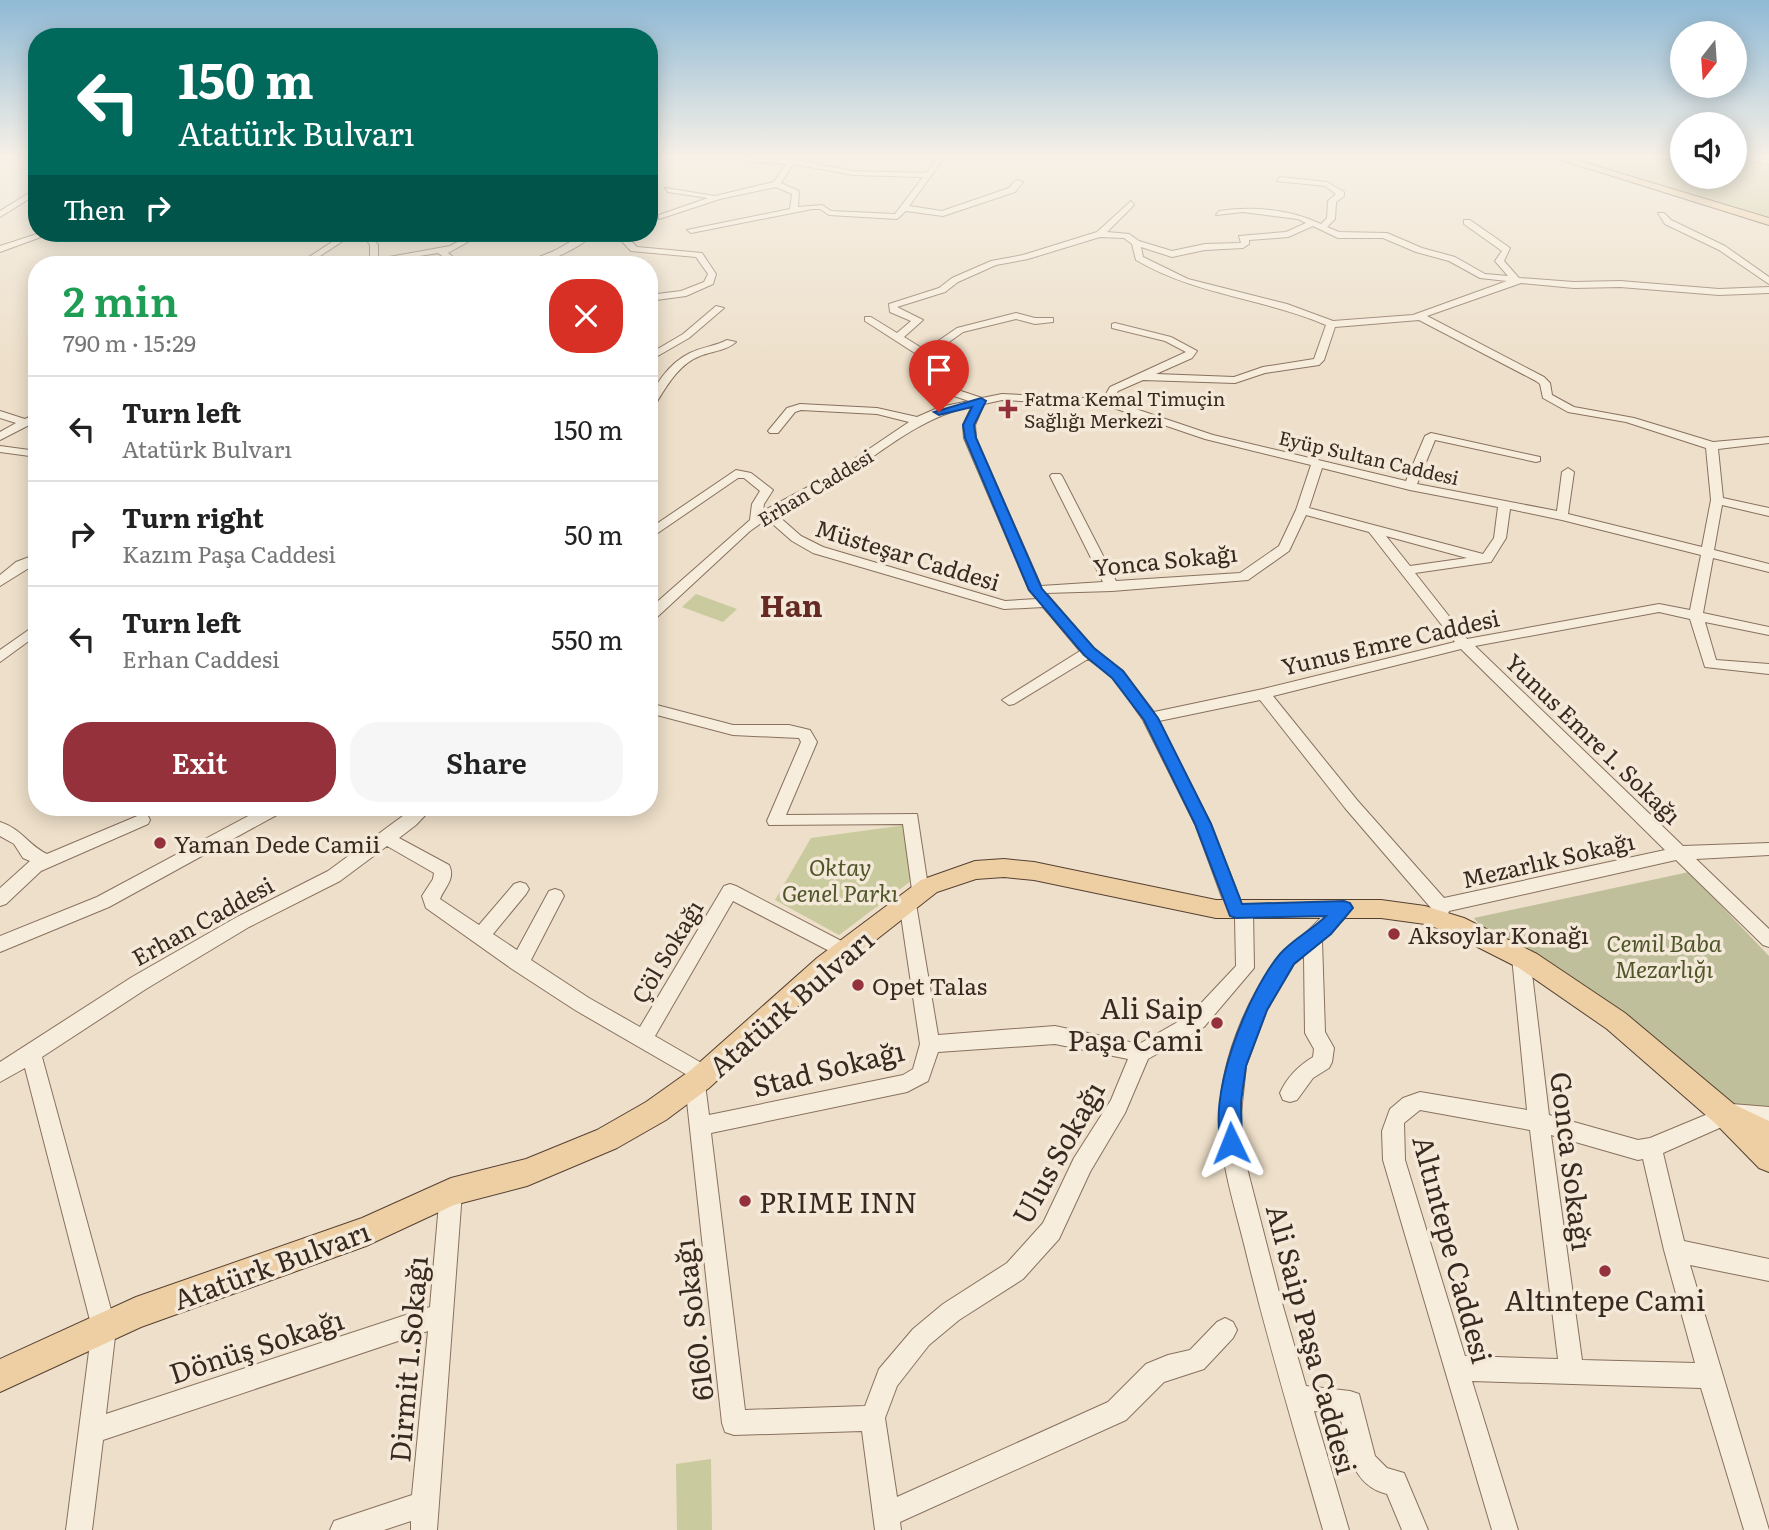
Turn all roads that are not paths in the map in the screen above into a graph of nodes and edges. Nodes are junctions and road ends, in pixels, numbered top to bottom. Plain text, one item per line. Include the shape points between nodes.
1 (694, 229) edge
2 (1105, 229) edge
3 (1303, 229) edge
4 (1328, 229) edge
5 (1478, 229) edge
6 (1683, 229) edge
7 (691, 230) joint
8 (1100, 234) junction
9 (28, 240) edge
10 (337, 242) edge
11 (461, 242) edge
12 (576, 242) edge
13 (627, 242) edge
14 (1136, 243) junction
15 (449, 248) junction
16 (0, 249) edge
17 (694, 253) junction
18 (315, 256) edge
19 (412, 256) edge
20 (445, 256) edge
21 (549, 256) edge
22 (1518, 280) junction
23 (1769, 281) edge
24 (1769, 290) edge
25 (658, 297) edge
26 (719, 308) dead end
27 (1419, 316) junction
28 (868, 319) dead end
29 (1050, 320) dead end
30 (1332, 324) junction
31 (1115, 326) dead end
32 (899, 337) junction
33 (731, 342) dead end
34 (658, 352) edge
35 (925, 355) junction
36 (1142, 377) junction
37 (658, 390) edge
38 (948, 390) junction
39 (981, 401) junction
40 (1106, 402) junction
41 (962, 405) joint
42 (939, 412) junction
43 (0, 414) edge
44 (28, 420) edge
45 (918, 421) junction
46 (24, 422) junction
47 (774, 431) dead end
48 (0, 437) edge
49 (1769, 440) edge
50 (1712, 446) junction
51 (0, 449) edge
52 (28, 453) edge
53 (1536, 459) dead end
54 (1317, 464) junction
55 (1569, 472) dead end
56 (1056, 476) dead end
57 (1410, 486) junction
58 (1717, 500) junction
59 (1504, 506) junction
60 (1302, 510) junction
61 (1769, 512) edge
62 (1562, 516) junction
63 (762, 517) junction
64 (1372, 527) junction
65 (658, 529) edge
66 (1707, 551) junction
67 (1486, 559) junction
68 (28, 562) edge
69 (1769, 568) edge
70 (1405, 571) junction
71 (0, 582) edge
72 (1112, 587) junction
73 (1036, 590) junction
74 (1048, 603) junction
75 (658, 609) edge
76 (1696, 614) junction
77 (1769, 631) edge
78 (28, 635) edge
79 (1464, 644) junction
80 (1089, 652) junction
81 (0, 657) edge
82 (1769, 669) edge
83 (1263, 694) junction
84 (1009, 700) dead end
85 (658, 711) edge
86 (1150, 718) junction
87 (261, 816) edge
88 (411, 816) edge
89 (142, 820) dead end
90 (0, 828) edge
91 (386, 838) junction
92 (1769, 849) edge
93 (1680, 853) junction
94 (47, 861) junction
95 (520, 889) dead end
96 (555, 895) dead end
97 (914, 898) junction
98 (0, 899) edge
99 (1344, 908) junction
100 (1240, 911) junction
101 (1440, 913) junction
102 (480, 937) junction
103 (1313, 938) junction
104 (1769, 940) edge
105 (0, 945) edge
106 (845, 951) junction
107 (1521, 957) junction
108 (519, 964) junction
109 (643, 1039) junction
110 (930, 1044) junction
111 (31, 1053) junction
112 (1141, 1053) junction
113 (0, 1073) edge
114 (700, 1079) junction
115 (1290, 1093) dead end
116 (1726, 1115) junction
117 (1769, 1118) edge
118 (1539, 1122) junction
119 (700, 1126) junction
120 (1769, 1136) edge
121 (1651, 1148) junction
122 (1769, 1159) edge
123 (450, 1192) junction
124 (1675, 1250) junction
125 (1769, 1270) edge
126 (439, 1316) junction
127 (104, 1328) junction
128 (1225, 1330) dead end
129 (1456, 1368) junction
130 (1572, 1371) junction
131 (0, 1376) edge
132 (1710, 1376) junction
133 (1297, 1397) junction
134 (873, 1418) junction
135 (91, 1431) junction
136 (424, 1517) edge
137 (888, 1523) edge
138 (79, 1530) edge
139 (343, 1530) edge
140 (1336, 1530) edge
141 (1415, 1530) edge
142 (1505, 1530) edge
143 (1757, 1530) edge

1 - 7 street
2 - 8 street
3 - 14 street via 1242,238 1243,245 1205,247 1182,254
4 - 22 street via 1344,236 1388,236 1452,259 1483,276
5 - 22 street via 1507,250 1499,261
6 - 23 street via 1722,248
7 - 17 street
8 - 14 street via 1126,236
8 - 32 street via 993,263 942,290 894,305 893,310 918,320
9 - 16 street
10 - 18 street
11 - 15 street
12 - 21 street
13 - 17 street via 634,249
14 - 30 street via 1139,258 1163,273 1277,303
15 - 19 street
15 - 20 street via 442,254
17 - 25 street via 712,274 708,284 683,295
22 - 24 street via 1720,292
22 - 27 street
26 - 34 street
27 - 30 street
27 - 50 street via 1541,379 1547,396 1561,407 1616,416
28 - 32 street
29 - 35 street via 1035,321 1013,313 960,330
30 - 36 street via 1315,363 1263,370 1235,380
31 - 36 street via 1168,339 1192,351
32 - 35 street
33 - 37 street via 687,358
35 - 38 street via 939,369
36 - 40 street via 1114,390
38 - 39 street
38 - 42 street
39 - 40 street, Eyüp Sultan Caddesi via 1002,397
39 - 41 street, Eyüp Sultan Caddesi
39 - 73 street via 969,425 970,438
40 - 54 street, Eyüp Sultan Caddesi via 1209,437
41 - 42 street, Erhan Caddesi
42 - 45 street, Erhan Caddesi
43 - 46 street
44 - 46 street
45 - 47 street via 877,411 800,407 791,410
45 - 63 street, Erhan Caddesi via 836,477
46 - 48 street
49 - 50 street
50 - 58 street
51 - 52 street
53 - 57 street via 1431,436
54 - 57 street, Eyüp Sultan Caddesi
54 - 60 street, Yonca Sokağı
55 - 62 street
56 - 72 street
57 - 59 street, Eyüp Sultan Caddesi
58 - 61 street
58 - 66 street
59 - 62 street, Eyüp Sultan Caddesi
59 - 67 street via 1500,538
60 - 64 street
60 - 72 street, Yonca Sokağı via 1284,548 1243,577
62 - 66 street, Eyüp Sultan Caddesi
63 - 65 street via 758,504 767,490 750,476 736,474
63 - 74 street, Müsteşar Caddesi via 818,550 1004,605
63 - 75 street, Erhan Caddesi
64 - 67 street
64 - 70 street, Yunus Emre 1. Sokağı
66 - 69 street, Eyüp Sultan Caddesi
66 - 76 street
67 - 70 street
68 - 71 street
70 - 79 street, Yunus Emre 1. Sokağı
72 - 73 street, Yonca Sokağı
73 - 74 street
74 - 80 street
76 - 77 street, Yunus Emre Caddesi
76 - 79 street, Yunus Emre Caddesi via 1659,608
76 - 82 street via 1710,664
78 - 81 street
79 - 83 street, Yunus Emre Caddesi
79 - 93 street, Yunus Emre 1. Sokağı
80 - 84 street
80 - 86 street via 1118,674
83 - 86 street
83 - 101 street, Yunus Emre Caddesi
85 - 97 street, Stad Sokağı via 720,728 805,734 809,742 775,821 911,818
86 - 100 street
87 - 105 street via 103,902
88 - 91 street, Erhan Caddesi
89 - 94 street
90 - 94 street via 20,839 29,853
91 - 102 street via 441,867 444,877 431,901
91 - 111 street, Erhan Caddesi via 334,876 150,976
92 - 93 street, Mezarlık Sokağı
93 - 101 street, Mezarlık Sokağı
93 - 104 street, Yunus Emre 1. Sokağı
94 - 98 street
95 - 102 street
96 - 108 street
97 - 100 main road, Atatürk Bulvarı via 951,876 1004,868
97 - 106 main road, Atatürk Bulvarı
97 - 110 street, Stad Sokağı
99 - 100 main road, Atatürk Bulvarı
99 - 101 main road, Atatürk Bulvarı
99 - 103 street, Ali Saip Paşa Caddesi
100 - 112 street via 1245,968 1196,1021
101 - 107 main road, Atatürk Bulvarı
102 - 108 street
103 - 115 street via 1315,1033 1324,1058
103 - 133 street, Ali Saip Paşa Caddesi via 1287,959 1258,1007 1238,1058 1230,1102 1235,1164
106 - 109 street, Çöl Sokağı via 730,891
106 - 114 main road, Atatürk Bulvarı
107 - 116 main road, Atatürk Bulvarı via 1616,1021
107 - 118 street, Gonca Sokağı
108 - 109 street
109 - 114 street
110 - 112 street via 1055,1035
110 - 119 street, Stad Sokağı via 924,1072 913,1081
111 - 113 street, Erhan Caddesi
111 - 127 street
112 - 134 street, Ulus Sokağı via 1051,1231 1015,1271 921,1337 888,1378
114 - 119 street, 6160. Sokağı
114 - 123 main road, Atatürk Bulvarı via 656,1111 581,1151 527,1172
116 - 117 street
116 - 120 main road, Atatürk Bulvarı
116 - 121 street
116 - 122 main road, Atatürk Bulvarı
118 - 121 street, Altıntepe Caddesi via 1638,1150
118 - 129 street, Altıntepe Caddesi via 1420,1101 1400,1110 1392,1123 1394,1160
118 - 130 street, Gonca Sokağı
119 - 134 street, 6160. Sokağı via 734,1423
121 - 124 street
123 - 126 street, Dirmit 1.Sokağı
123 - 127 main road, Atatürk Bulvarı via 366,1231
123 - 136 street
124 - 125 street
124 - 132 street
126 - 135 street, Dönüş Sokağı
126 - 136 street, Dirmit 1.Sokağı
127 - 131 main road, Atatürk Bulvarı
127 - 135 street
128 - 137 street via 1196,1361 1155,1373 1106,1417
129 - 130 street
129 - 142 street, Altıntepe Caddesi
130 - 132 street
132 - 143 street
133 - 140 street, Ali Saip Paşa Caddesi
133 - 141 street via 1350,1403 1364,1463 1379,1480 1395,1482
134 - 137 street
135 - 138 street
136 - 139 street

